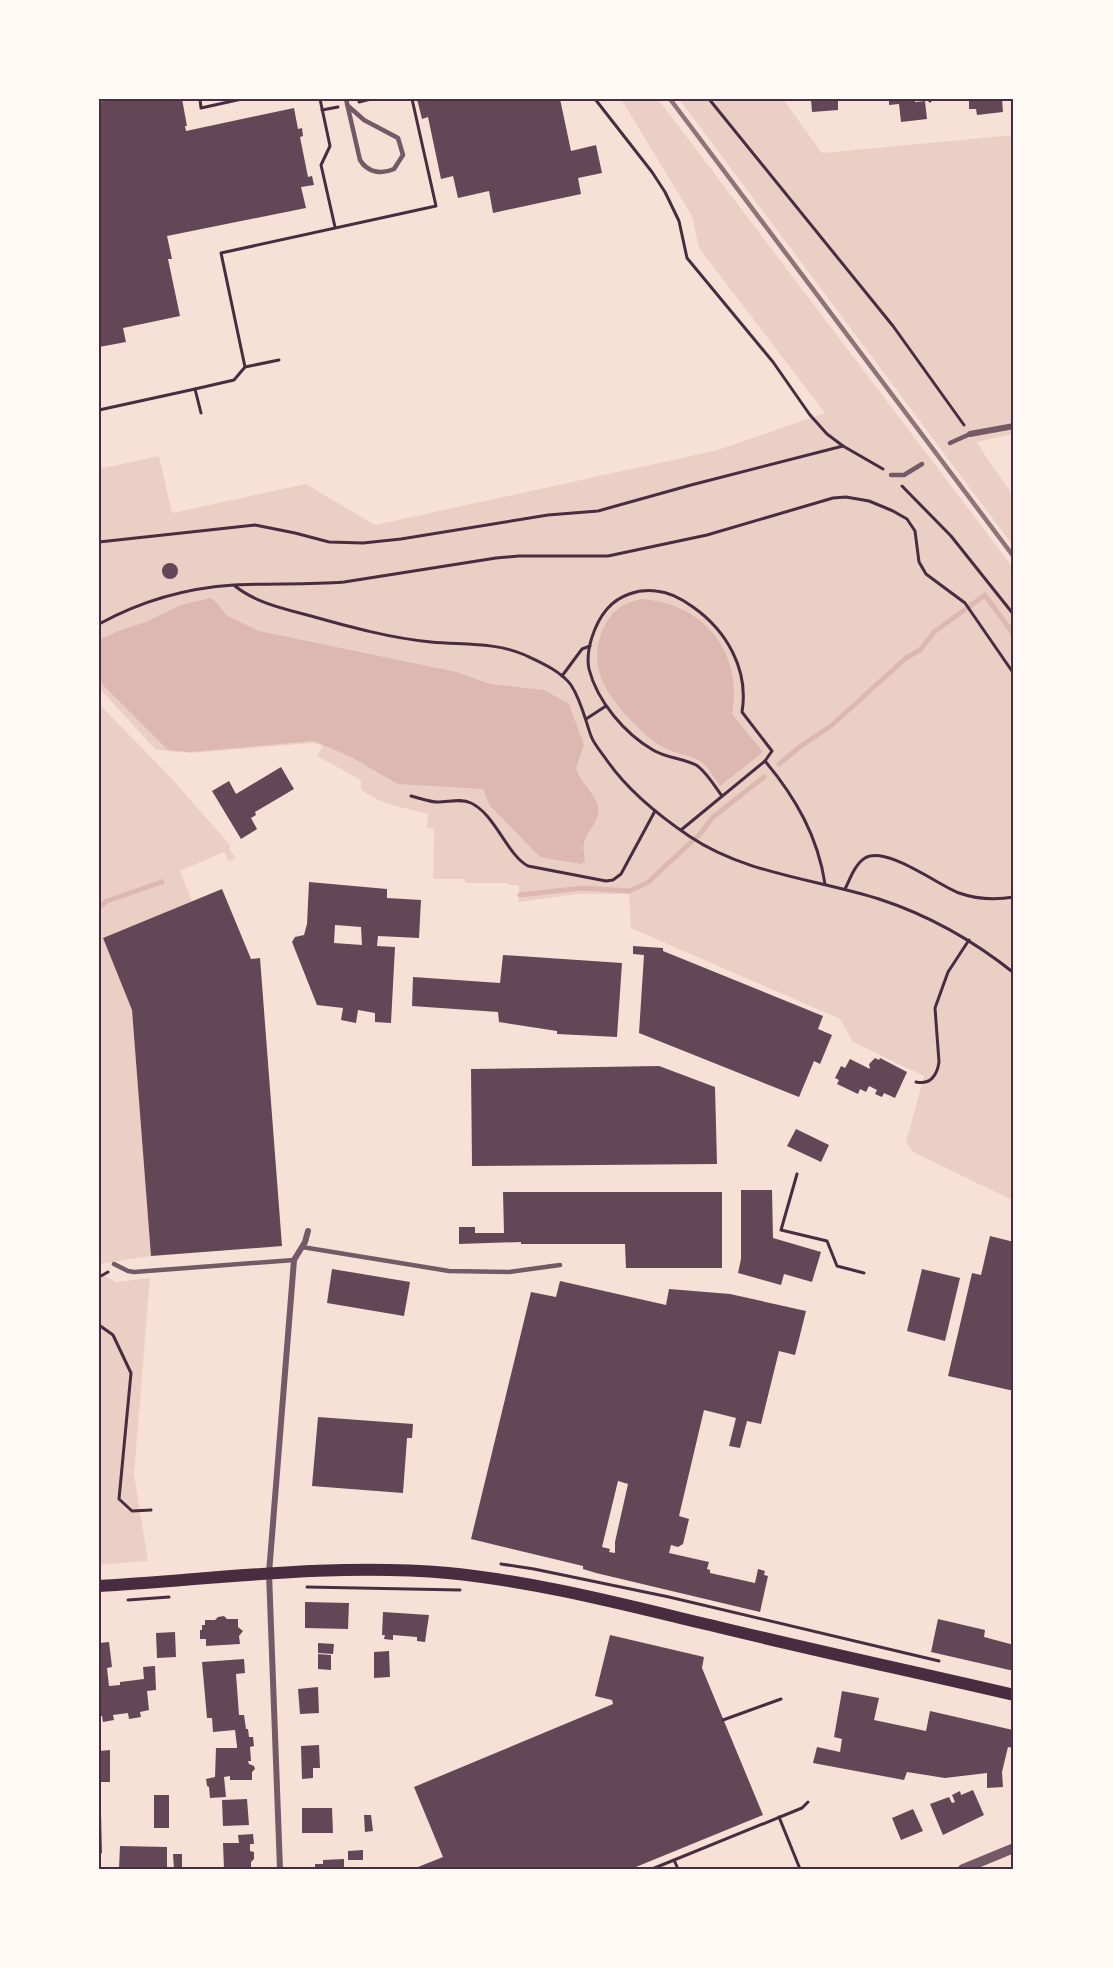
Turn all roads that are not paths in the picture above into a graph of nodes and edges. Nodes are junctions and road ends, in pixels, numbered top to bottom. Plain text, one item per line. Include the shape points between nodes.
1 (346, 102) edge
2 (1014, 426) edge
3 (970, 434) joint
4 (950, 443) dead end
5 (922, 464) dead end
6 (891, 475) road end
7 (308, 1231) dead end
8 (302, 1247) junction
9 (294, 1260) junction
10 (114, 1264) dead end
11 (560, 1265) dead end
12 (269, 1573) junction
13 (99, 1586) edge
14 (1014, 1695) edge
15 (1014, 1848) edge
16 (280, 1869) edge
17 (963, 1869) edge

1 - 1 lane via 363,166 382,173 394,169 403,155 398,138 364,120
2 - 3 street
3 - 4 lane
5 - 6 lane via 913,471
7 - 8 street
8 - 9 street
8 - 11 lane via 449,1271 509,1272
9 - 10 lane via 134,1272
9 - 12 street
12 - 13 main road
12 - 14 main road via 364,1570 494,1578 610,1601
12 - 16 street
15 - 17 street

